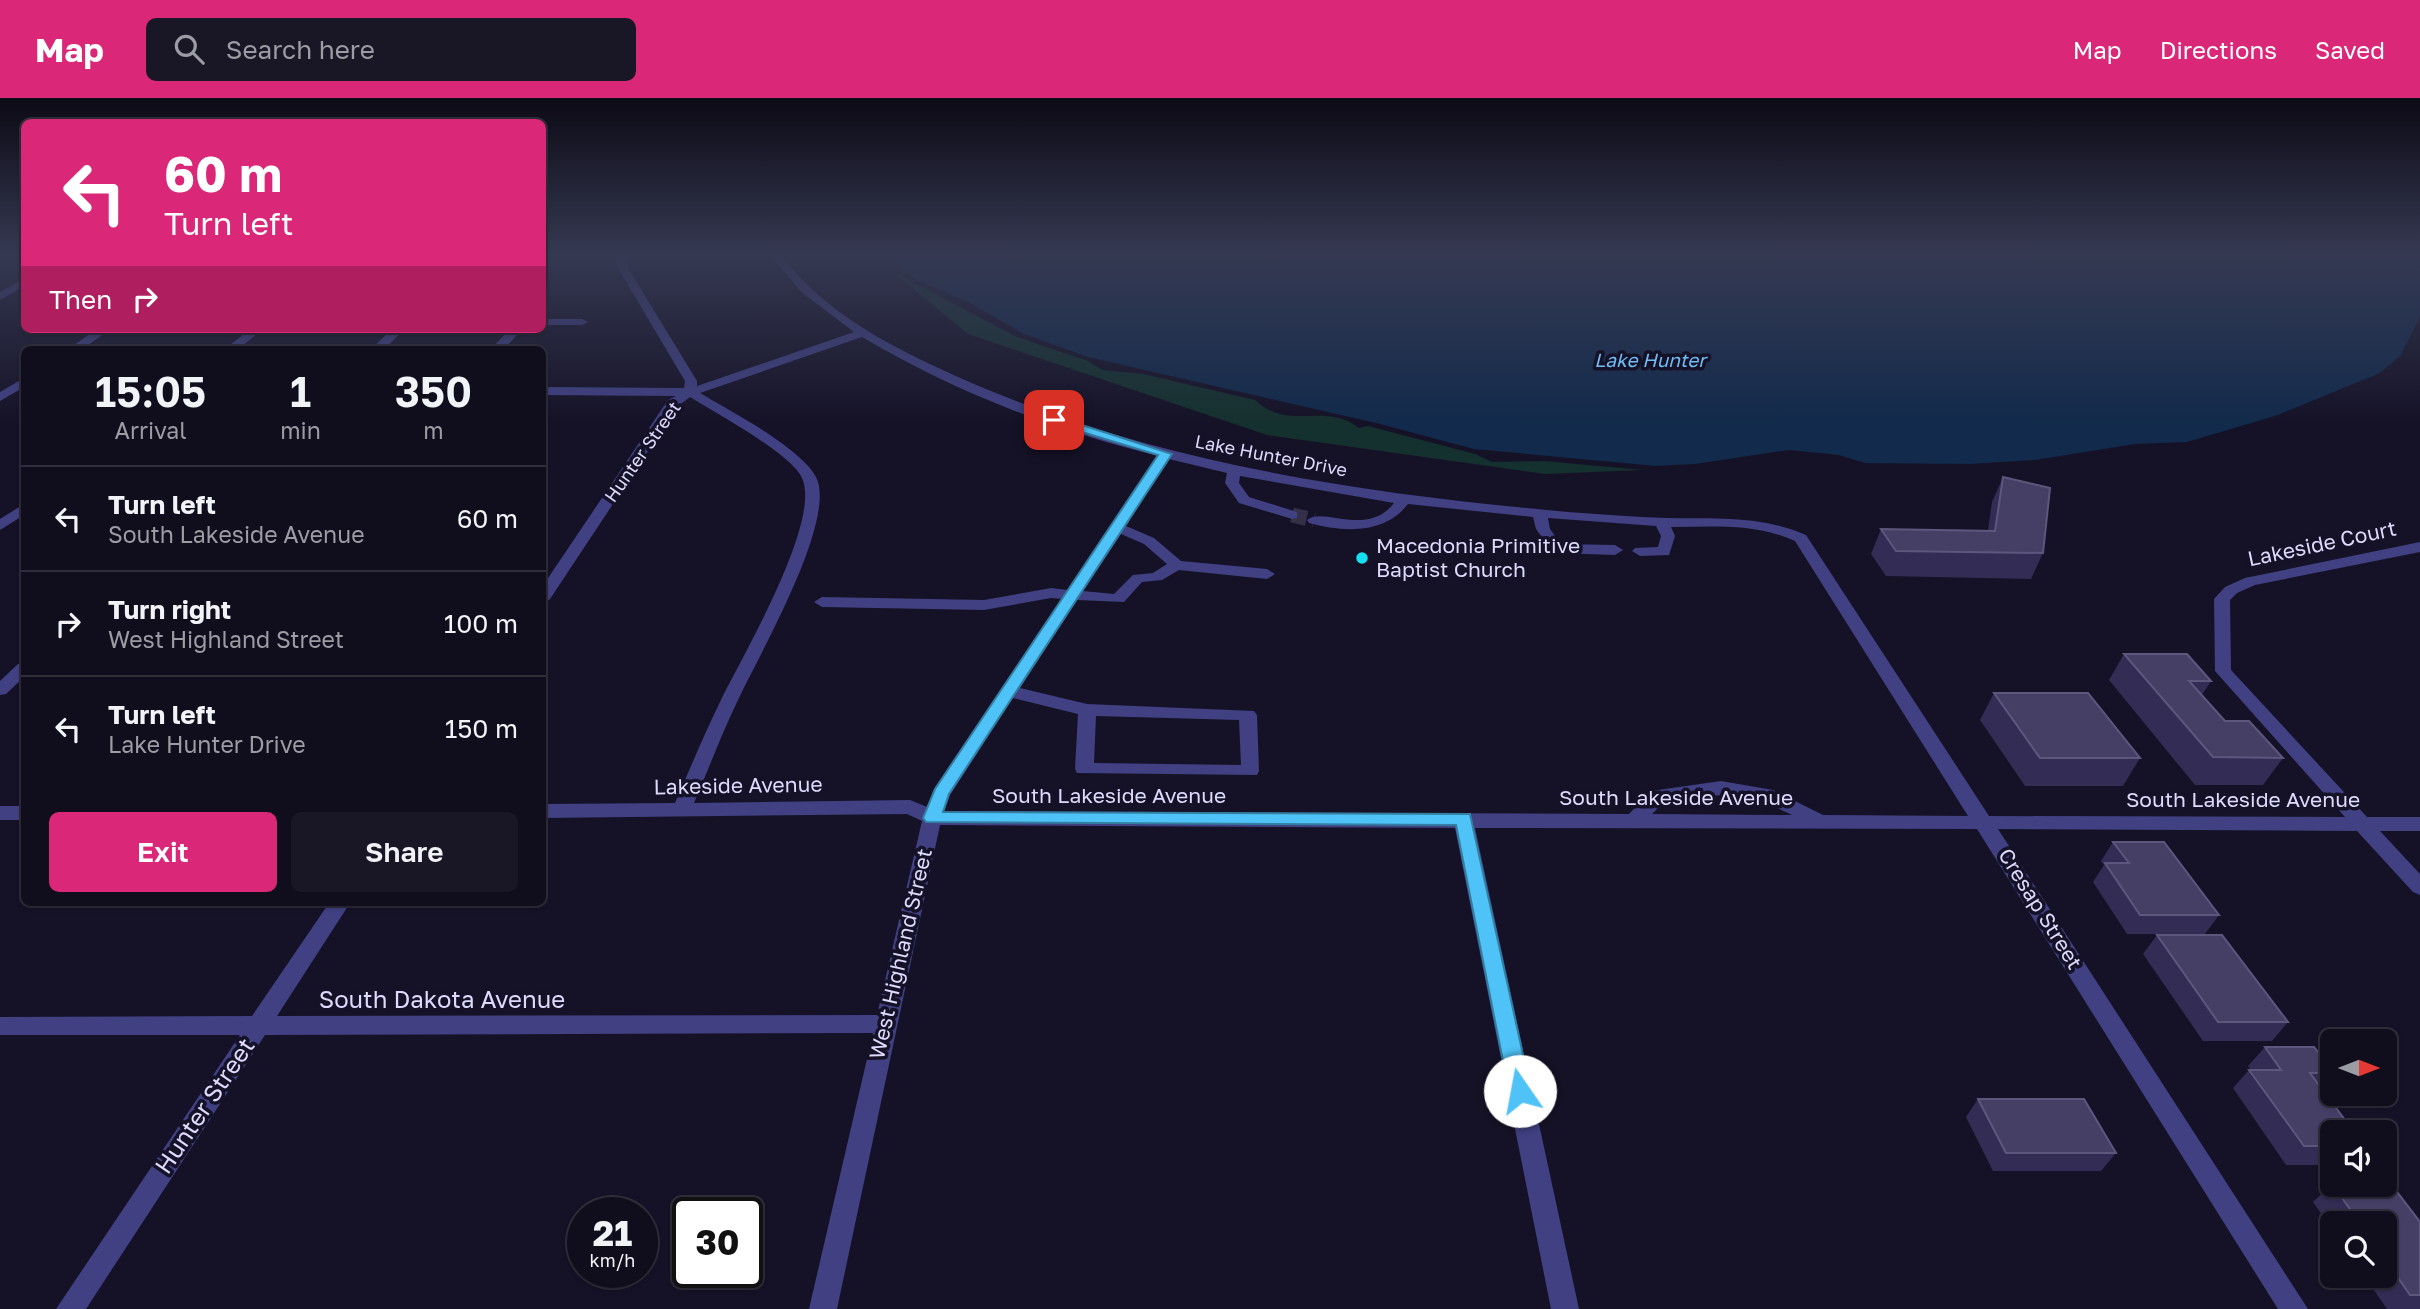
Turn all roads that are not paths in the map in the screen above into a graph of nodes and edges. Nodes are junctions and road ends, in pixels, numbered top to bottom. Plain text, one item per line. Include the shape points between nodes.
1 (649, 311) edge
2 (833, 311) edge
3 (582, 321) dead end
4 (546, 322) edge
5 (864, 332) junction
6 (99, 333) edge
7 (252, 333) edge
8 (395, 333) edge
9 (513, 333) edge
10 (79, 346) edge
11 (235, 346) edge
12 (380, 346) edge
13 (500, 346) edge
14 (21, 384) edge
15 (546, 391) edge
16 (690, 391) junction
17 (21, 392) edge
18 (2, 394) edge
19 (1166, 454) junction
20 (1234, 470) junction
21 (1404, 500) junction
22 (21, 510) edge
23 (1541, 514) junction
24 (1292, 515) tunnel mouth
25 (1314, 520) tunnel mouth
26 (1662, 522) junction
27 (0, 526) edge
28 (1115, 527) junction
29 (1771, 527) joint
30 (2420, 547) edge
31 (1615, 550) dead end
32 (1640, 551) dead end
33 (1177, 565) junction
34 (1267, 574) dead end
35 (546, 593) edge
36 (1070, 595) junction
37 (822, 602) dead end
38 (21, 671) edge
39 (0, 690) edge
40 (1007, 691) junction
41 (1087, 710) junction
42 (682, 809) junction
43 (546, 811) edge
44 (0, 813) edge
45 (21, 813) edge
46 (932, 818) junction
47 (1464, 819) junction
48 (1635, 820) junction
49 (1822, 821) junction
50 (1986, 823) junction
51 (2360, 823) junction
52 (2420, 824) edge
53 (2420, 887) edge
54 (338, 906) edge
55 (885, 1024) junction
56 (0, 1026) edge
57 (257, 1028) junction
58 (70, 1309) edge
59 (823, 1309) edge
60 (1565, 1309) edge
61 (2294, 1309) edge

1 - 16 street via 691,381
2 - 5 street, Lake Hunter Drive
3 - 4 street
5 - 16 street, Hunter Street
5 - 19 street, Lake Hunter Drive via 950,379 1029,412
6 - 10 street
7 - 11 street
8 - 12 street
9 - 13 street
14 - 18 street
15 - 16 street
16 - 35 street, Hunter Street via 673,403
16 - 42 street via 775,447 810,476 813,491 805,534 775,610 729,700
17 - 18 street
19 - 20 street, Lake Hunter Drive
19 - 28 street, West Highland Street
20 - 21 street, Lake Hunter Drive
20 - 24 street via 1233,483 1244,500
21 - 23 street, Lake Hunter Drive
21 - 25 street via 1388,517 1367,524
22 - 27 street
23 - 26 street, Lake Hunter Drive
23 - 31 street via 1543,529 1557,548
26 - 29 street, Lake Hunter Drive
26 - 32 street via 1668,536 1664,552
28 - 33 street via 1140,534
28 - 36 street, West Highland Street
29 - 50 street, Cresap Street via 1789,531 1807,544
30 - 51 street, Lakeside Court via 2251,581 2222,599 2223,671
33 - 34 street
33 - 36 street via 1157,577 1138,578 1118,599
36 - 37 street via 1040,594 984,605
36 - 40 street, West Highland Street
38 - 39 street
40 - 41 street
40 - 46 street, West Highland Street via 941,794
41 - 41 street via 1248,715 1250,771 1084,769
42 - 43 street, Lakeside Avenue
42 - 46 street, Lakeside Avenue via 910,807
44 - 45 street
46 - 47 street, South Lakeside Avenue
46 - 55 street, West Highland Street
47 - 48 street, South Lakeside Avenue
47 - 60 street
48 - 49 street, South Lakeside Avenue
48 - 49 street via 1658,796 1721,788 1766,795
49 - 50 street, South Lakeside Avenue
50 - 51 street, South Lakeside Avenue
50 - 61 street, Cresap Street
51 - 52 street, South Lakeside Avenue
51 - 53 street
54 - 57 street, Hunter Street
55 - 57 street, South Dakota Avenue
55 - 59 street, West Highland Street
56 - 57 street, South Dakota Avenue
57 - 58 street, Hunter Street

